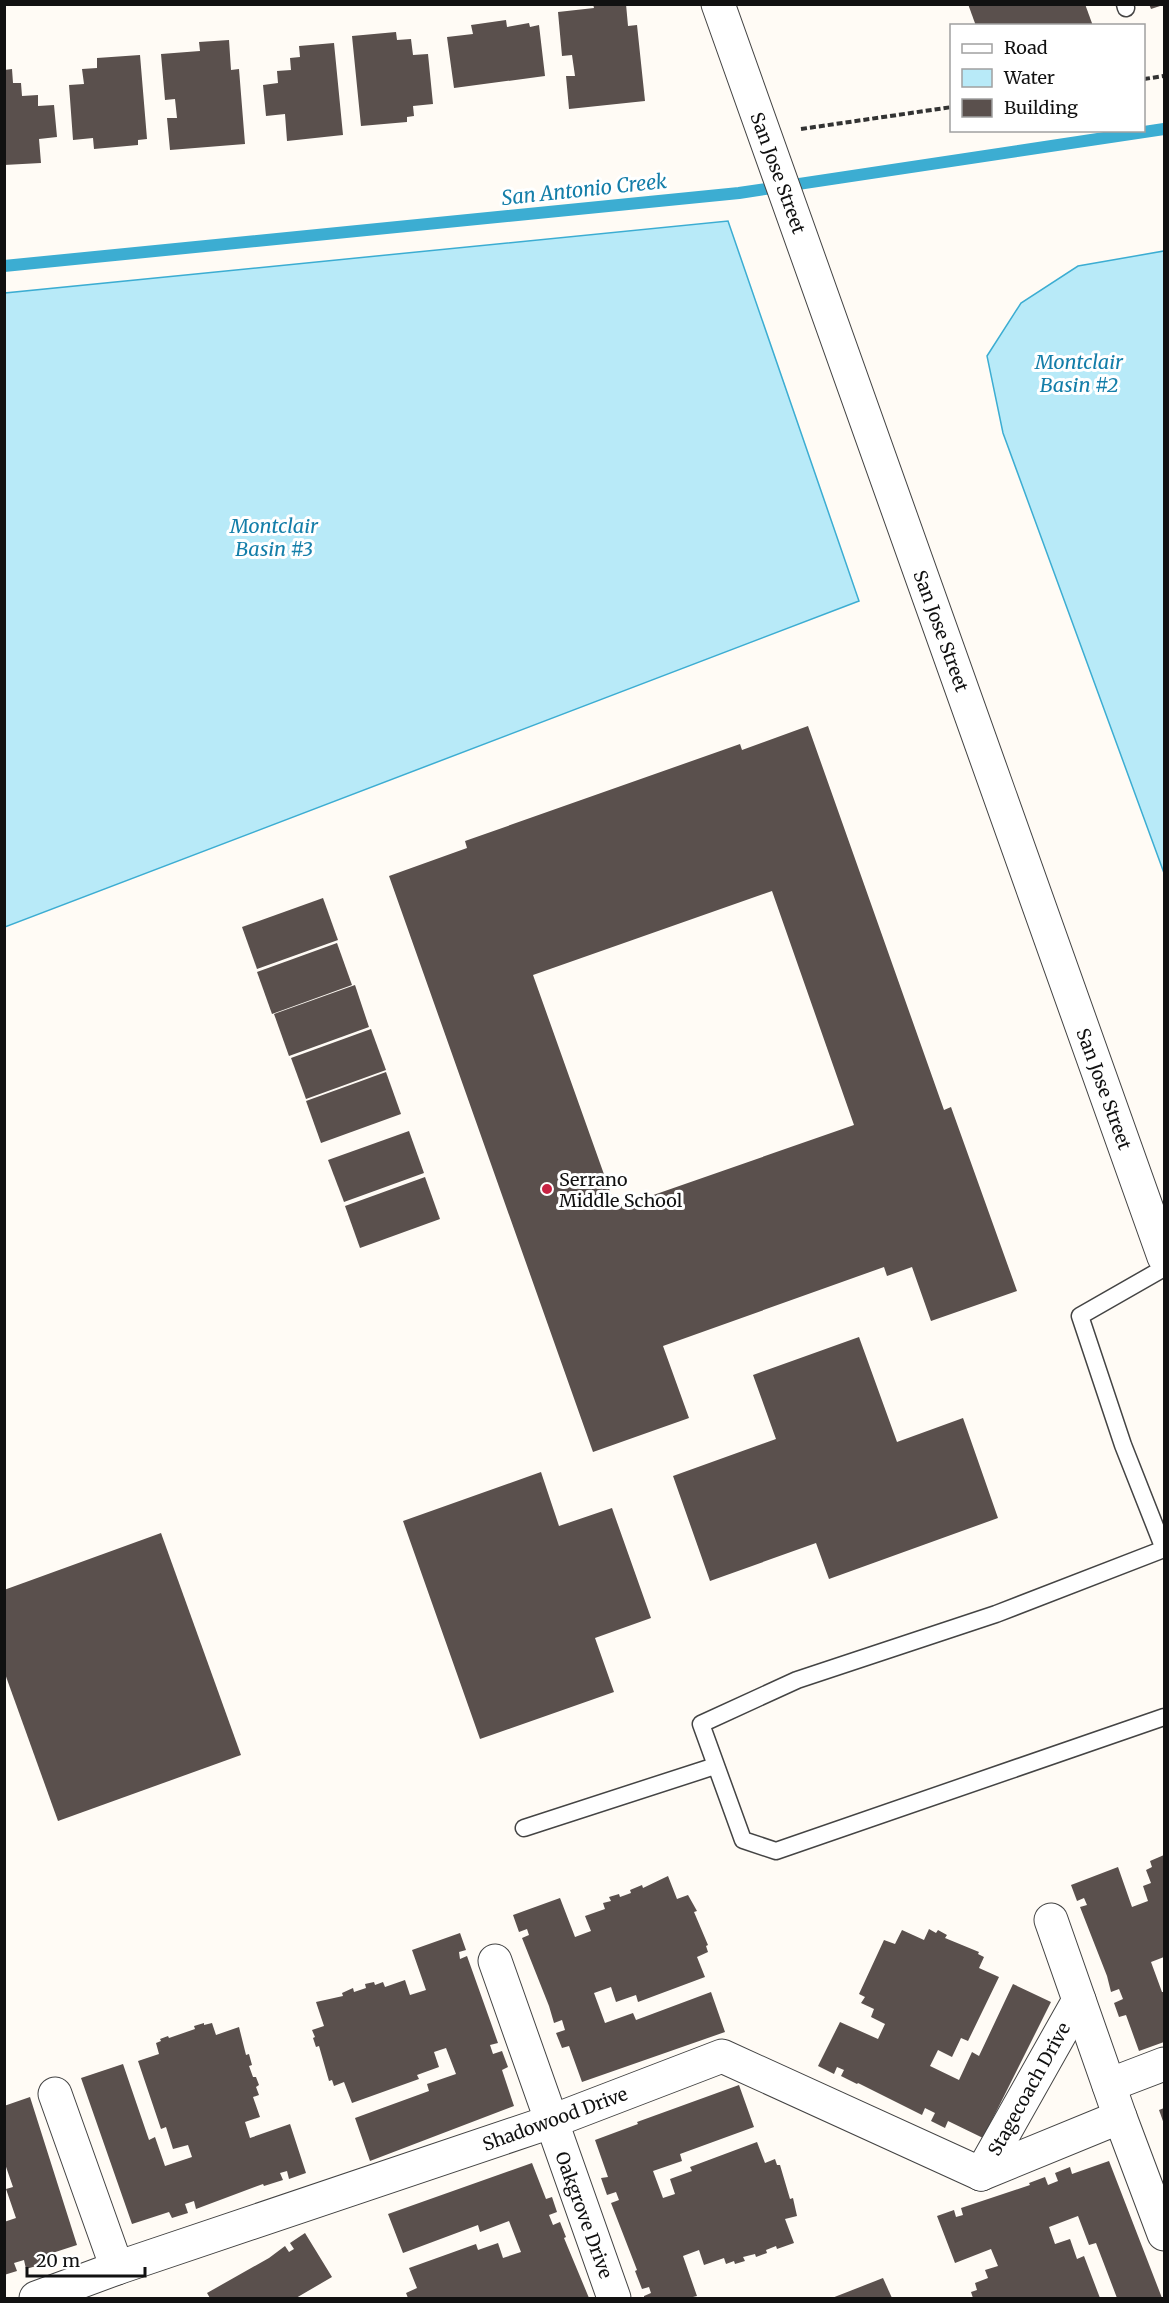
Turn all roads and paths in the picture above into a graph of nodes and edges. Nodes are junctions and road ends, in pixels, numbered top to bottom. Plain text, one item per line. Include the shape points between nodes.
1 (718, 4) edge
2 (1164, 76) edge
3 (1145, 79) edge
4 (950, 107) edge
5 (795, 130) dead end
6 (1164, 1257) edge
7 (1164, 1268) edge
8 (1164, 1549) edge
9 (1164, 1717) edge
10 (715, 1766) junction
11 (524, 1828) dead end
12 (1051, 1920) dead end
13 (495, 1961) dead end
14 (1079, 2000) junction
15 (1164, 2064) edge
16 (1109, 2085) junction
17 (55, 2094) dead end
18 (1120, 2117) junction
19 (550, 2122) junction
20 (981, 2174) junction
21 (1164, 2234) edge
22 (101, 2282) edge
23 (36, 2298) edge
24 (614, 2298) edge

1 - 6 street, San Jose Street
2 - 3 path
4 - 5 path
7 - 8 lane via 1080,1316 1123,1445
8 - 10 lane via 996,1614 797,1680 701,1724
9 - 10 lane via 776,1851 743,1840
10 - 11 lane
12 - 14 street, Stagecoach Drive
13 - 19 street, Oakgrove Drive
14 - 16 street, Stagecoach Drive
14 - 20 street, Stagecoach Drive
15 - 16 street
16 - 18 street, Stagecoach Drive
17 - 22 street
18 - 20 street, Stagecoach Drive
18 - 21 street, Stagecoach Drive
19 - 20 street, Shadowood Drive via 722,2056
19 - 22 street, Shadowood Drive
19 - 24 street, Oakgrove Drive
22 - 23 street, Shadowood Drive

